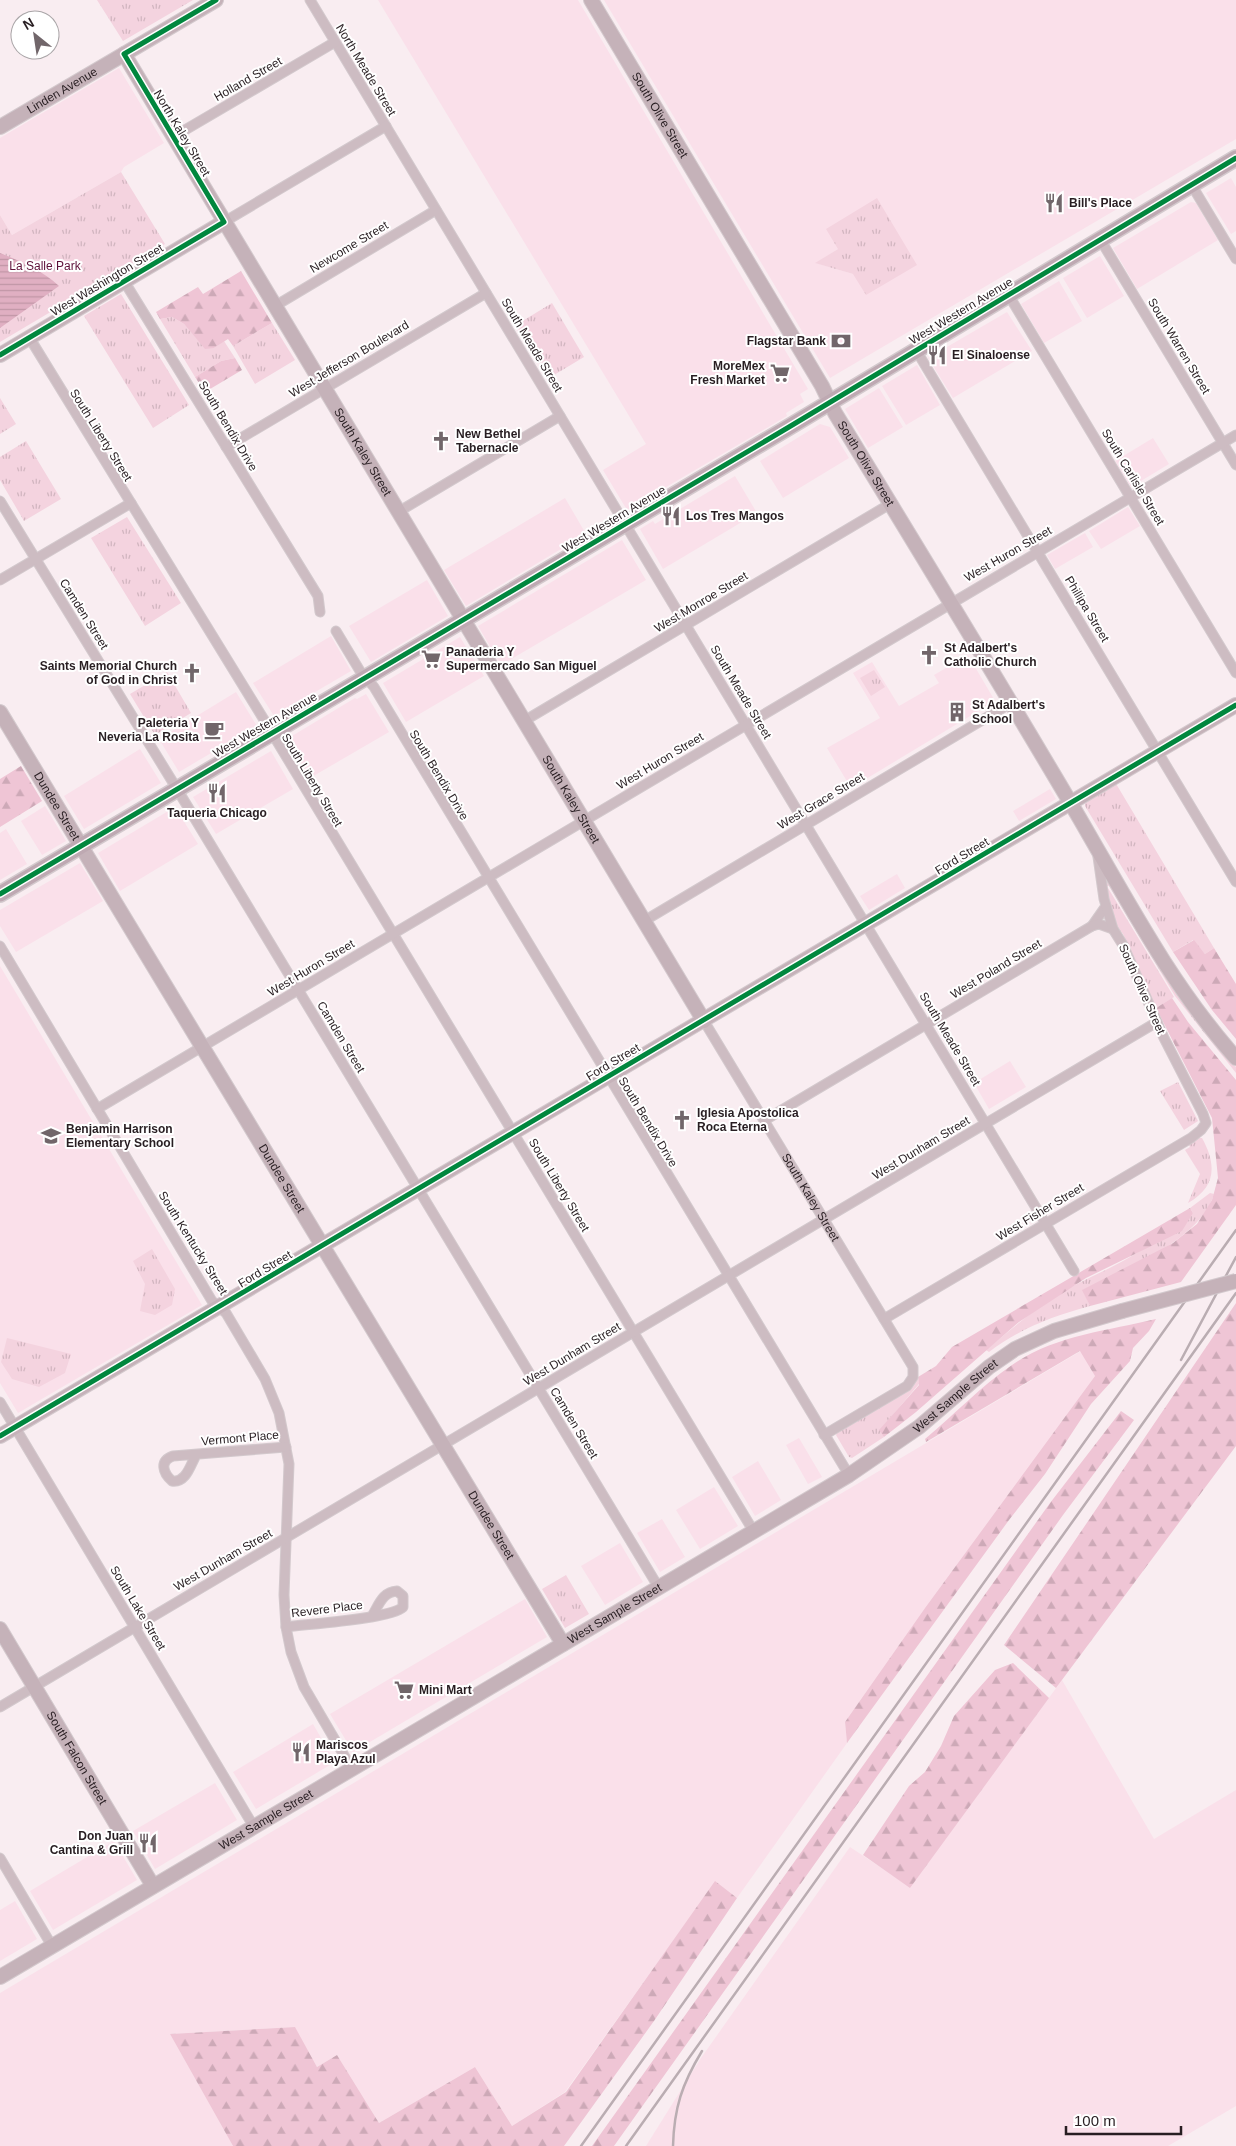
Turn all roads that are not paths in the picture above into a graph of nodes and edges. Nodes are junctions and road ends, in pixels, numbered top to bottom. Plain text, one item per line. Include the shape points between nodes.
1 (216, 0) edge
2 (310, 0) edge
3 (590, 0) edge
4 (335, 42) junction
5 (124, 54) junction
6 (386, 126) junction
7 (0, 127) edge
8 (173, 137) junction
9 (1236, 158) edge
10 (1191, 184) junction
11 (436, 210) junction
12 (224, 222) junction
13 (1100, 239) junction
14 (1236, 259) edge
15 (124, 281) junction
16 (486, 293) junction
17 (1008, 294) junction
18 (275, 306) junction
19 (29, 337) junction
20 (916, 350) junction
21 (0, 355) edge
22 (324, 388) junction
23 (830, 402) junction
24 (560, 416) junction
25 (1236, 435) edge
26 (1223, 443) junction
27 (226, 447) junction
28 (1236, 465) edge
29 (1130, 498) junction
30 (0, 501) edge
31 (131, 503) junction
32 (890, 504) junction
33 (398, 512) junction
34 (625, 524) junction
35 (1038, 551) junction
36 (36, 559) junction
37 (0, 580) edge
38 (950, 603) junction
39 (320, 612) dead end
40 (463, 620) junction
41 (686, 625) junction
42 (336, 631) dead end
43 (1236, 673) edge
44 (366, 678) junction
45 (1011, 703) junction
46 (1236, 705) edge
47 (0, 712) edge
48 (524, 721) junction
49 (746, 725) junction
50 (272, 733) junction
51 (1157, 751) junction
52 (177, 789) junction
53 (1071, 804) junction
54 (584, 821) junction
55 (806, 825) junction
56 (82, 846) junction
57 (1097, 848) junction
58 (489, 877) junction
59 (1236, 882) edge
60 (0, 894) edge
61 (1106, 906) junction
62 (644, 921) junction
63 (866, 925) junction
64 (1092, 926) junction
65 (1113, 929) junction
66 (392, 934) junction
67 (0, 946) edge
68 (298, 990) junction
69 (704, 1021) junction
70 (1156, 1022) junction
71 (926, 1024) junction
72 (203, 1046) junction
73 (1236, 1058) edge
74 (609, 1077) junction
75 (97, 1109) junction
76 (765, 1120) junction
77 (1206, 1123) joint
78 (986, 1124) junction
79 (513, 1132) junction
80 (418, 1189) junction
81 (824, 1220) junction
82 (1046, 1223) junction
83 (323, 1246) junction
84 (1074, 1271) dead end
85 (729, 1276) junction
86 (1236, 1281) edge
87 (220, 1307) junction
88 (884, 1319) junction
89 (633, 1332) junction
90 (538, 1388) junction
91 (0, 1402) edge
92 (15, 1427) junction
93 (824, 1434) junction
94 (0, 1436) edge
95 (443, 1445) junction
96 (286, 1447) junction
97 (196, 1455) dead end
98 (849, 1475) junction
99 (754, 1532) junction
100 (287, 1537) junction
101 (659, 1588) junction
102 (372, 1616) dead end
103 (134, 1627) junction
104 (286, 1627) junction
105 (0, 1629) edge
106 (563, 1644) junction
107 (34, 1687) junction
108 (0, 1707) edge
109 (352, 1769) junction
110 (254, 1827) junction
111 (0, 1858) edge
112 (153, 1886) junction
113 (52, 1946) junction
114 (0, 1977) edge

1 - 5 street, Linden Avenue
2 - 4 street, North Meade Street
3 - 23 street, South Olive Street
4 - 6 street, North Meade Street
4 - 8 street, Holland Street
5 - 7 street, Linden Avenue
5 - 8 street, North Kaley Street
6 - 11 street, South Meade Street
6 - 12 street, West Washington Street
8 - 12 street, North Kaley Street
9 - 10 main road, West Western Avenue
10 - 13 main road, West Western Avenue
10 - 14 street
11 - 16 street, South Meade Street
11 - 18 street, Newcome Street
12 - 15 street, West Washington Street
12 - 18 street, South Kaley Street
13 - 17 main road, West Western Avenue
13 - 26 street, South Warren Street
15 - 19 street, West Washington Street
15 - 27 street, South Bendix Drive
16 - 22 street, West Jefferson Boulevard
16 - 24 street, South Meade Street
17 - 20 main road, West Western Avenue
17 - 29 street, South Carlisle Street
18 - 22 street, South Kaley Street
19 - 21 street, West Washington Street
19 - 31 street, South Liberty Street
20 - 23 main road, West Western Avenue
20 - 35 street, Phillipa Street
22 - 27 street, West Jefferson Boulevard
22 - 33 street, South Kaley Street
23 - 32 street, South Olive Street
23 - 34 main road, West Western Avenue
24 - 33 street
24 - 34 street, South Meade Street
25 - 26 street, West Huron Street
26 - 28 street, South Warren Street
26 - 29 street, West Huron Street
27 - 39 street, South Bendix Drive via 318,596
29 - 35 street, West Huron Street
29 - 43 street, South Carlisle Street
30 - 36 street, Camden Street
31 - 36 street
31 - 50 street, South Liberty Street
32 - 38 street, South Olive Street
32 - 41 street, West Monroe Street
33 - 40 street, South Kaley Street
34 - 40 main road, West Western Avenue
34 - 41 street, South Meade Street
35 - 38 street, West Huron Street
35 - 51 street, Phillipa Street
36 - 37 street
36 - 52 street, Camden Street
38 - 45 street, South Olive Street
38 - 49 street, West Huron Street
40 - 44 main road, West Western Avenue
40 - 48 street, South Kaley Street
41 - 48 street, West Monroe Street
41 - 49 street, South Meade Street
42 - 44 street, South Bendix Drive
44 - 50 main road, West Western Avenue
44 - 58 street, South Bendix Drive
45 - 53 street, South Olive Street
45 - 55 street, West Grace Street
46 - 51 street, Ford Street
47 - 56 street, Dundee Street
48 - 54 street, South Kaley Street
49 - 54 street, West Huron Street
49 - 55 street, South Meade Street
50 - 52 main road, West Western Avenue
50 - 66 street, South Liberty Street
51 - 53 street, Ford Street
51 - 59 street, Phillipa Street
52 - 56 main road, West Western Avenue
52 - 68 street, Camden Street
53 - 57 street, South Olive Street
53 - 63 street, Ford Street
54 - 58 street, West Huron Street
54 - 62 street, South Kaley Street
55 - 62 street, West Grace Street
55 - 63 street, South Meade Street
56 - 60 main road, West Western Avenue
56 - 72 street, Dundee Street
57 - 61 street, South Olive Street
57 - 73 street, South Olive Street via 1186,997
58 - 66 street, West Huron Street
58 - 74 street, South Bendix Drive
61 - 64 street
61 - 65 street, South Olive Street
62 - 69 street, South Kaley Street
63 - 69 street, Ford Street
63 - 71 street, South Meade Street
64 - 65 street via 1099,924
64 - 71 street, West Poland Street
65 - 70 street, South Olive Street
66 - 68 street, West Huron Street
66 - 79 street, South Liberty Street
67 - 75 street, South Kentucky Street
68 - 72 street, West Huron Street
68 - 80 street, Camden Street
69 - 74 street, Ford Street
69 - 76 street, South Kaley Street
70 - 77 street, South Olive Street
70 - 78 street, West Dunham Street
71 - 76 street, West Poland Street
71 - 78 street, South Meade Street
72 - 75 street, West Huron Street
72 - 83 street, Dundee Street
74 - 79 street, Ford Street
74 - 85 street, South Bendix Drive
75 - 87 street, South Kentucky Street via 212,1301
76 - 81 street, South Kaley Street
77 - 82 street, West Fisher Street via 1191,1138
78 - 81 street, West Dunham Street
78 - 82 street, South Meade Street
79 - 80 street, Ford Street
79 - 89 street, South Liberty Street
80 - 83 street, Ford Street
80 - 90 street, Camden Street
81 - 85 street, West Dunham Street
81 - 88 street, South Kaley Street
82 - 84 street, South Meade Street
82 - 88 street, West Fisher Street
83 - 87 street, Ford Street
83 - 95 street, Dundee Street
85 - 89 street, West Dunham Street
85 - 93 street, South Bendix Drive
86 - 98 street, West Sample Street, bridge via 1062,1328 1015,1349 919,1427
87 - 92 street, Ford Street
87 - 96 street, South Kentucky Street via 265,1379 279,1413
88 - 93 street, South Kaley Street via 913,1367 913,1377 907,1386
89 - 90 street, West Dunham Street
89 - 99 street, South Liberty Street
90 - 95 street, West Dunham Street
90 - 101 street, Camden Street
91 - 92 street, South Lake Street
92 - 94 street, Ford Street
92 - 103 street, South Lake Street
93 - 98 street, South Bendix Drive
95 - 100 street, West Dunham Street
95 - 106 street, Dundee Street
96 - 97 street, Vermont Place
96 - 100 street, South Kentucky Street
98 - 99 street, West Sample Street
99 - 101 street, West Sample Street
100 - 103 street, West Dunham Street
100 - 104 street, South Kentucky Street
101 - 106 street, West Sample Street
102 - 104 street, Revere Place
103 - 107 street, West Dunham Street
103 - 110 street, South Lake Street
104 - 109 street, South Kentucky Street via 304,1687
105 - 107 street, South Falcon Street
106 - 109 street, West Sample Street
107 - 108 street, West Dunham Street
107 - 112 street, South Falcon Street
109 - 110 street, West Sample Street
110 - 112 street, West Sample Street
111 - 113 street
112 - 113 street, West Sample Street
113 - 114 street, West Sample Street

